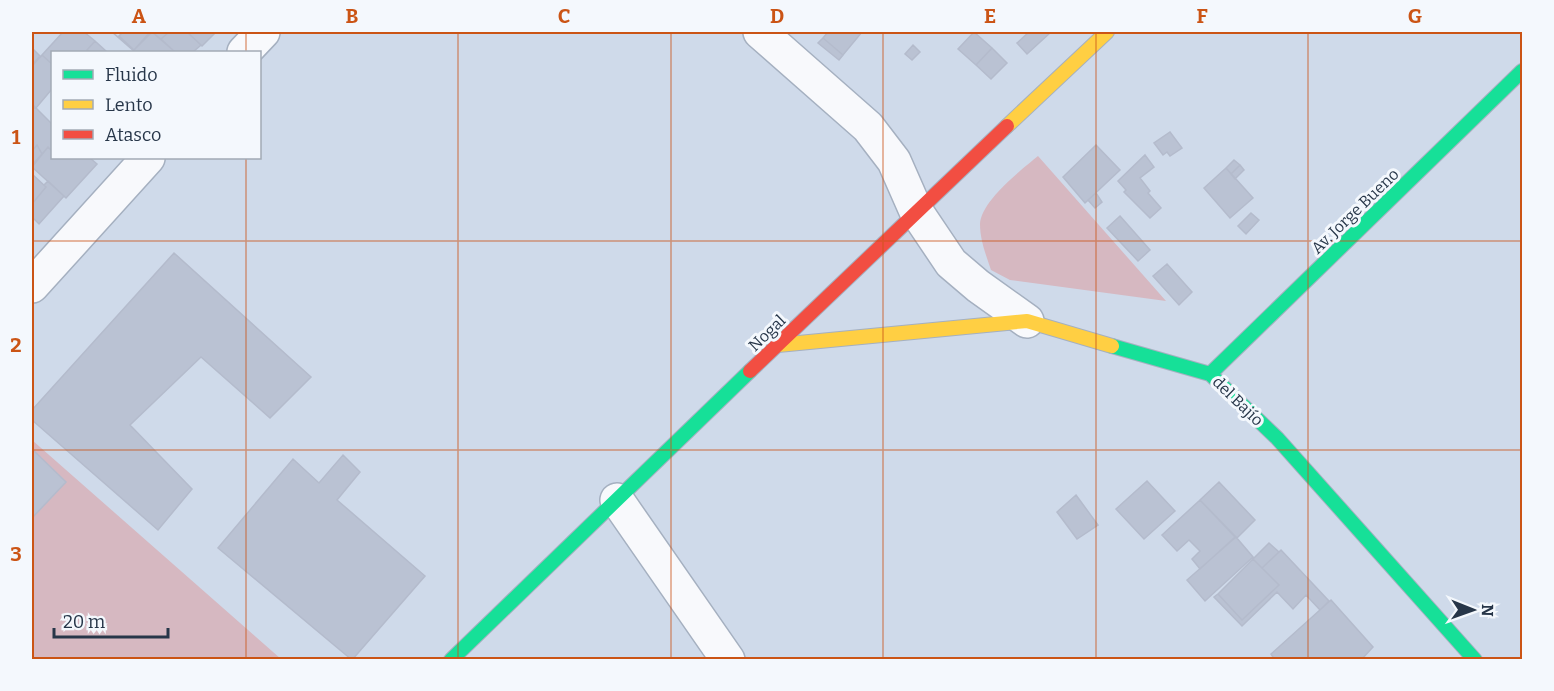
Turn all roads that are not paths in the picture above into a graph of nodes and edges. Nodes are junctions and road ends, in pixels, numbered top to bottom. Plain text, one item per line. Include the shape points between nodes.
1 (263, 32) edge
2 (760, 32) edge
3 (1107, 32) edge
4 (245, 51) edge
5 (1522, 71) edge
6 (147, 159) edge
7 (916, 211) junction
8 (32, 286) edge
9 (1027, 321) junction
10 (778, 345) junction
11 (1210, 374) junction
12 (617, 500) junction
13 (451, 660) edge
14 (728, 660) edge
15 (1475, 660) edge

1 - 4 street
2 - 7 street, del Bajío via 868,127 894,162
3 - 7 street, Nogal
5 - 11 street, Av. Jorge Bueno
6 - 8 street
7 - 9 street, del Bajío via 951,263
7 - 10 street, Nogal
9 - 10 street
9 - 11 street, del Bajío
10 - 12 street, Nogal
11 - 15 street, del Bajío via 1277,438
12 - 13 street, Nogal
12 - 14 street

